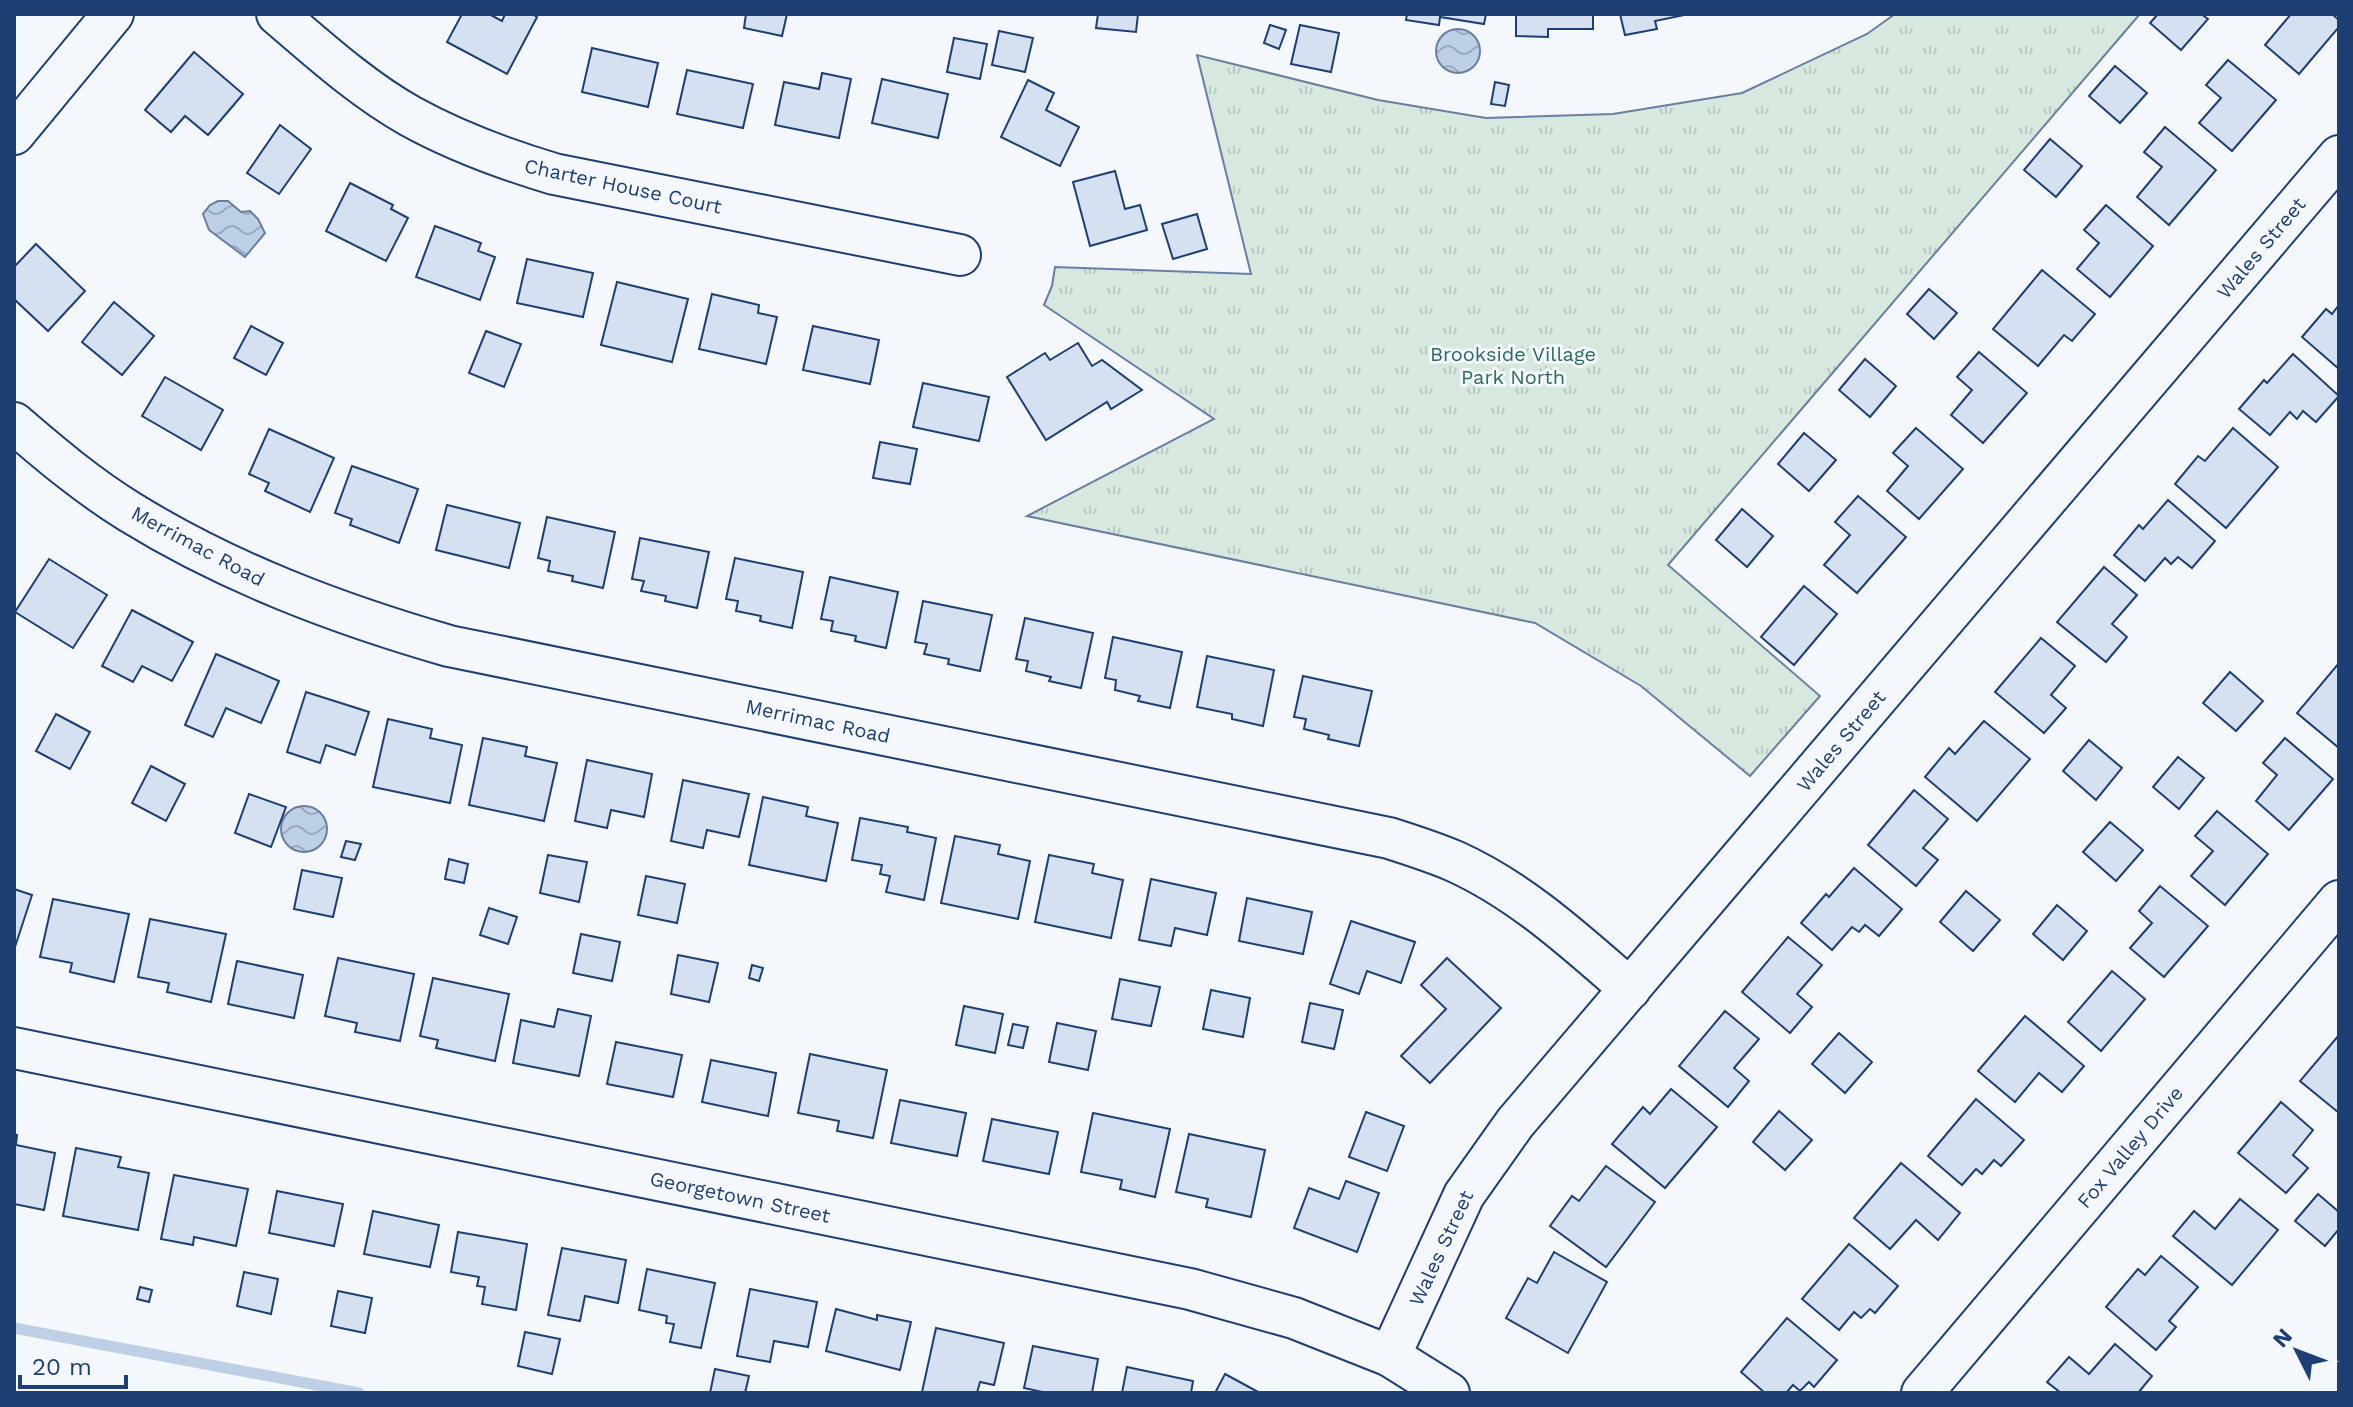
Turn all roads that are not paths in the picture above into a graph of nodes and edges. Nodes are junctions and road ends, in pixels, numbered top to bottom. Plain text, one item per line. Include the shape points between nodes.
1 (113, 14) edge
2 (277, 14) edge
3 (14, 134) edge
4 (2339, 156) edge
5 (960, 255) dead end
6 (14, 423) edge
7 (2339, 901) edge
8 (1630, 989) junction
9 (14, 1048) edge
10 (1390, 1356) junction
11 (1449, 1393) edge
12 (1922, 1393) edge

1 - 3 street
2 - 5 street, Charter House Court via 409,116 508,160 554,174
4 - 8 street, Wales Street
6 - 8 street, Merrimac Road via 85,481 186,544 280,589 376,625 449,646 1389,838 1456,862 1520,898
7 - 12 street, Fox Valley Drive
8 - 10 street, Wales Street via 1480,1170
9 - 10 street, Georgetown Street via 1190,1289 1294,1318
10 - 11 street, Georgetown Street

